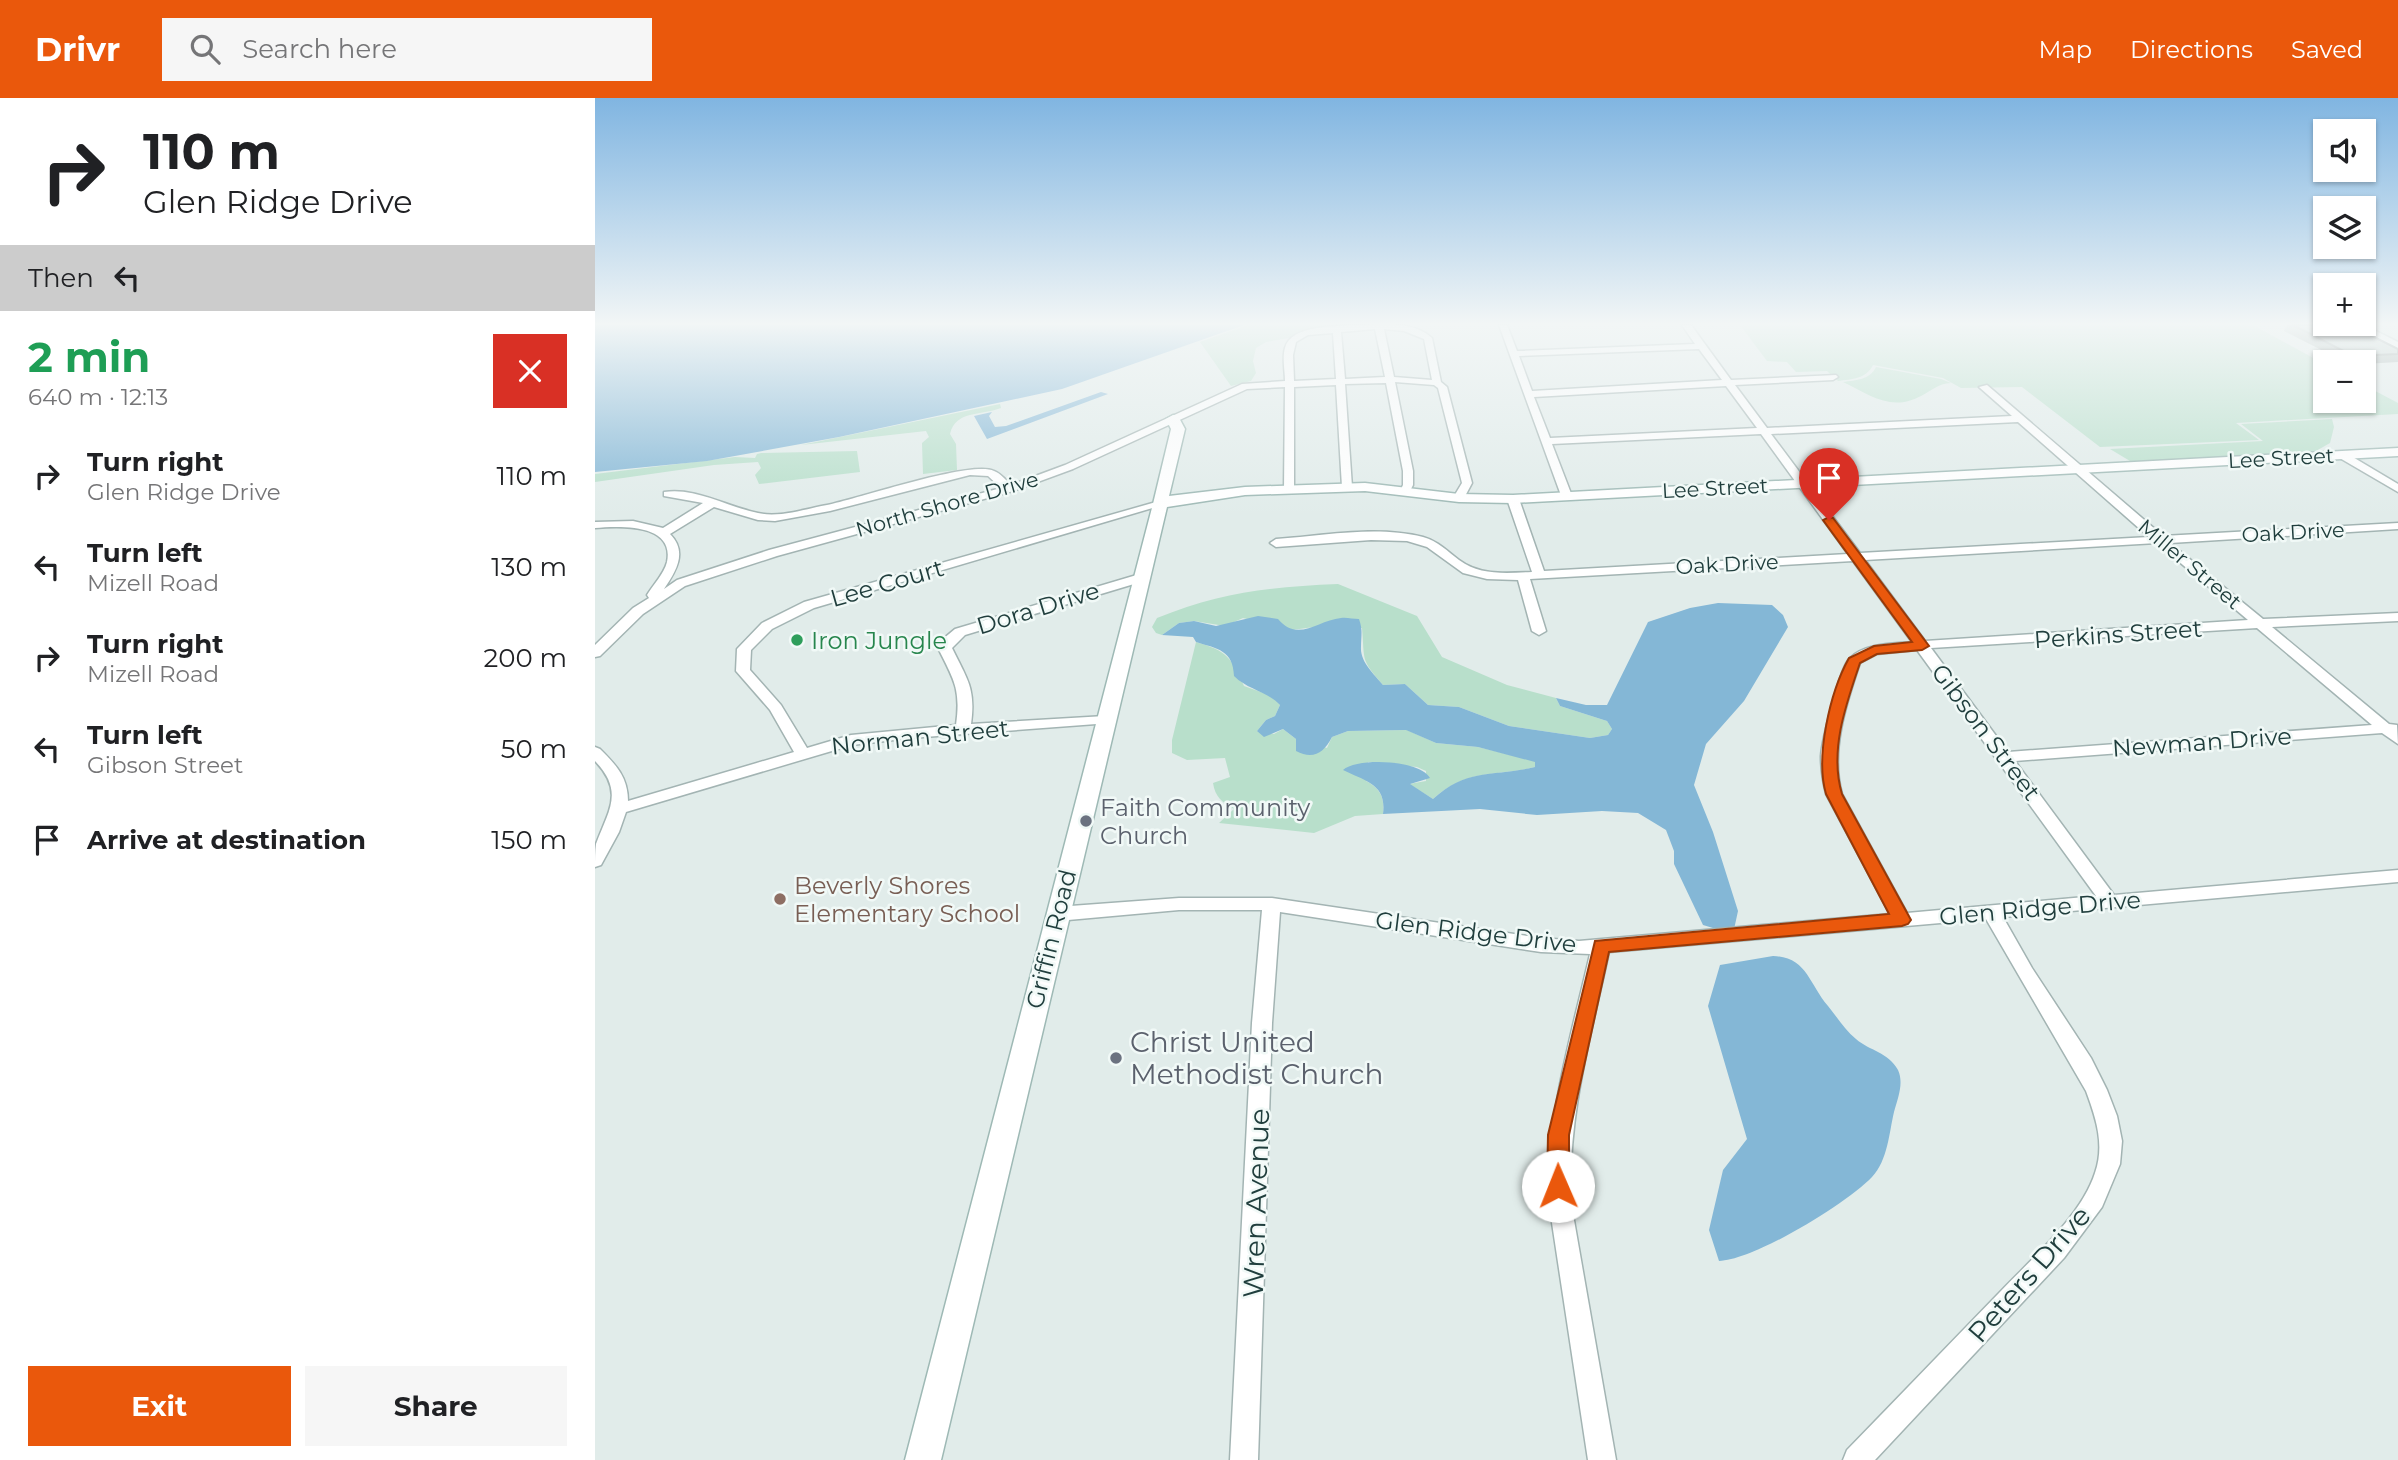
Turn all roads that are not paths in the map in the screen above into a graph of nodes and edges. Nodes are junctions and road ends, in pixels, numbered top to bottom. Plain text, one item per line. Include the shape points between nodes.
1 (1239, 389) edge
2 (1290, 389) edge
3 (1340, 389) edge
4 (1391, 389) edge
5 (1442, 389) edge
6 (1527, 389) edge
7 (1650, 389) edge
8 (1733, 389) edge
9 (1986, 389) edge
10 (1529, 394) junction
11 (1173, 419) junction
12 (2017, 419) junction
13 (1763, 430) junction
14 (1547, 441) junction
15 (2398, 452) edge
16 (2342, 455) junction
17 (2076, 469) junction
18 (1802, 484) junction
19 (1347, 487) junction
20 (1009, 489) junction
21 (1289, 489) junction
22 (2398, 489) edge
23 (1405, 491) junction
24 (668, 494) dead end
25 (1566, 496) junction
26 (1459, 498) junction
27 (1513, 499) junction
28 (712, 503) junction
29 (1160, 504) junction
30 (595, 525) edge
31 (2398, 526) edge
32 (663, 533) junction
33 (2158, 539) junction
34 (1276, 542) dead end
35 (1856, 557) junction
36 (1540, 576) junction
37 (1523, 577) junction
38 (1140, 578) junction
39 (648, 603) junction
40 (2398, 617) edge
41 (2262, 624) junction
42 (1539, 631) dead end
43 (1922, 646) junction
44 (595, 653) edge
45 (1105, 720) junction
46 (963, 730) junction
47 (2394, 732) edge
48 (595, 752) edge
49 (802, 752) junction
50 (2005, 757) junction
51 (618, 809) junction
52 (595, 861) edge
53 (2398, 876) edge
54 (2110, 902) junction
55 (1272, 904) junction
56 (1991, 912) junction
57 (1057, 914) junction
58 (1902, 920) junction
59 (1601, 946) junction
60 (923, 1460) edge
61 (1244, 1460) edge
62 (1602, 1460) edge
63 (1857, 1460) edge

1 - 11 street, North Shore Drive
2 - 21 street
3 - 19 street
4 - 23 street via 1408,471
5 - 26 street via 1467,483
6 - 10 street
7 - 10 street
8 - 13 street, Gibson Street
9 - 12 street, Miller Street
10 - 14 street
11 - 20 street, North Shore Drive
11 - 29 street, Griffin Road via 1178,429
12 - 13 street
12 - 17 street, Miller Street
13 - 14 street
13 - 18 street, Gibson Street
14 - 25 street
15 - 16 street, Lee Street
16 - 17 street, Lee Street
16 - 22 street
17 - 18 street, Lee Street
17 - 33 street, Miller Street
18 - 25 street, Lee Street
18 - 35 street, Gibson Street
19 - 21 street, Lee Street
19 - 23 street, Lee Street
20 - 28 street via 995,475 978,471 785,517 758,517
20 - 39 street, North Shore Drive via 710,572 672,587
21 - 29 street, Lee Street
23 - 26 street, Lee Street
24 - 28 street
25 - 27 street, Lee Street
26 - 27 street, Lee Street
27 - 36 street
28 - 32 street
29 - 38 street, Griffin Road
29 - 49 street, Lee Court via 809,605 767,626 744,649 743,671 776,708
30 - 32 street via 635,524
31 - 33 street, Oak Drive
32 - 39 street via 671,542 674,559
33 - 35 street, Oak Drive
33 - 41 street, Miller Street
34 - 37 street, Oak Drive via 1412,538 1437,547 1468,571
35 - 36 street, Oak Drive
35 - 43 street, Gibson Street
36 - 37 street, Oak Drive
37 - 42 street
38 - 45 street, Griffin Road
38 - 46 street, Dora Drive via 954,636 945,648 965,689
39 - 44 street, North Shore Drive
40 - 41 street, Perkins Street
41 - 43 street, Perkins Street
41 - 47 street, Miller Street
43 - 50 street, Gibson Street
43 - 58 street, Perkins Street via 1874,650 1854,661 1829,755 1834,794
45 - 46 street, Norman Street
45 - 57 street, Griffin Road
46 - 49 street, Norman Street via 871,737
47 - 50 street, Newman Drive
48 - 51 street via 617,779
49 - 51 street, Norman Street
50 - 54 street, Gibson Street
51 - 52 street
53 - 54 street, Glen Ridge Drive
54 - 56 street, Glen Ridge Drive
55 - 57 street, Glen Ridge Drive via 1178,904
55 - 59 street, Glen Ridge Drive via 1541,945
55 - 61 street, Wren Avenue via 1262,1023
56 - 58 street, Glen Ridge Drive
56 - 63 street, Peters Drive via 2091,1081 2109,1124 2110,1163 2083,1217 2056,1250
57 - 60 street, Griffin Road
58 - 59 street, Glen Ridge Drive
59 - 62 street via 1559,1135 1556,1169

